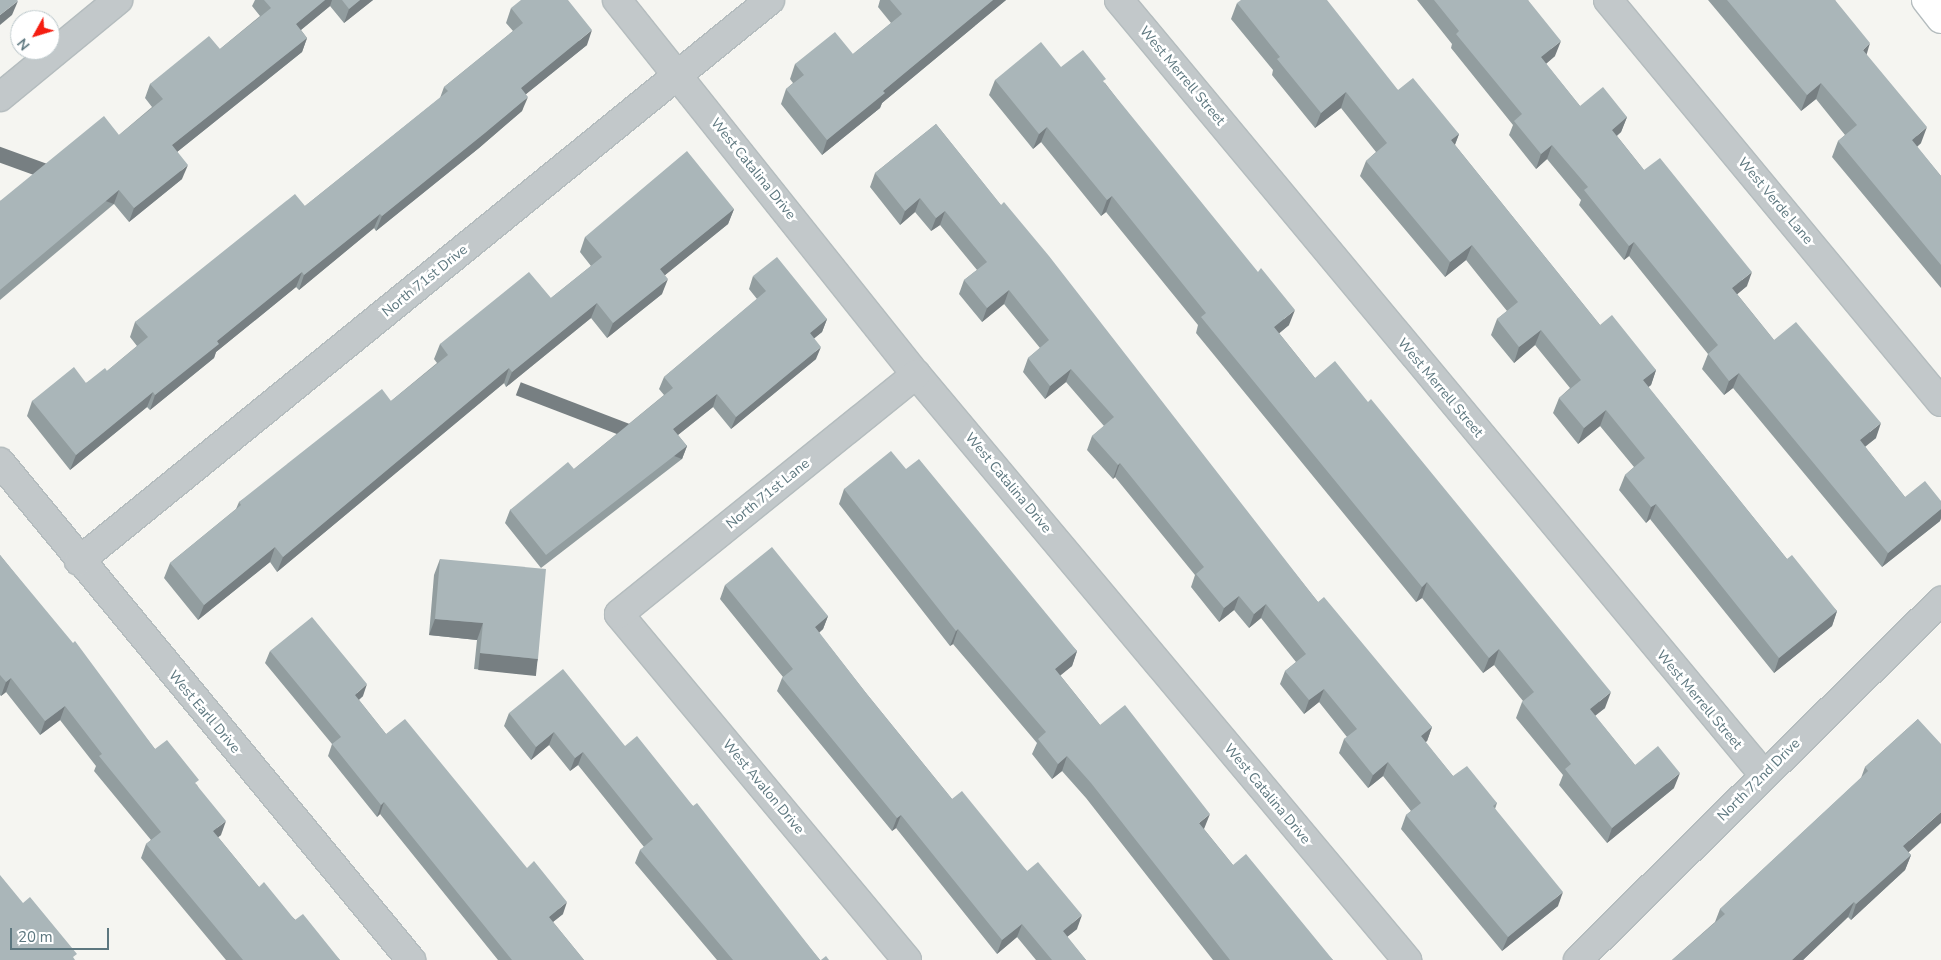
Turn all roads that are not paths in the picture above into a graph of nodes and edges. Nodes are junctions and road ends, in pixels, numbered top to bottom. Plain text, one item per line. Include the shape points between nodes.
1 (118, 0) edge
2 (617, 0) edge
3 (770, 0) edge
4 (1119, 0) edge
5 (1608, 0) edge
6 (1926, 0) edge
7 (1941, 19) edge
8 (678, 75) junction
9 (0, 97) edge
10 (916, 374) junction
11 (1941, 402) edge
12 (0, 462) edge
13 (79, 561) junction
14 (1941, 602) edge
15 (619, 614) joint
16 (1764, 775) junction
17 (410, 960) edge
18 (907, 960) edge
19 (1407, 960) edge
20 (1578, 960) edge

1 - 9 street
2 - 8 street, West Catalina Drive
3 - 8 street, North 71st Drive
4 - 16 street, West Merrell Street
5 - 11 street, West Verde Lane
6 - 7 main road
8 - 10 street, West Catalina Drive
8 - 13 street, North 71st Drive
10 - 15 street, North 71st Lane
10 - 19 street, West Catalina Drive
12 - 13 street, West Earll Drive
13 - 17 street, West Earll Drive
14 - 16 street, North 72nd Drive
15 - 18 street, West Avalon Drive
16 - 20 street, North 72nd Drive

